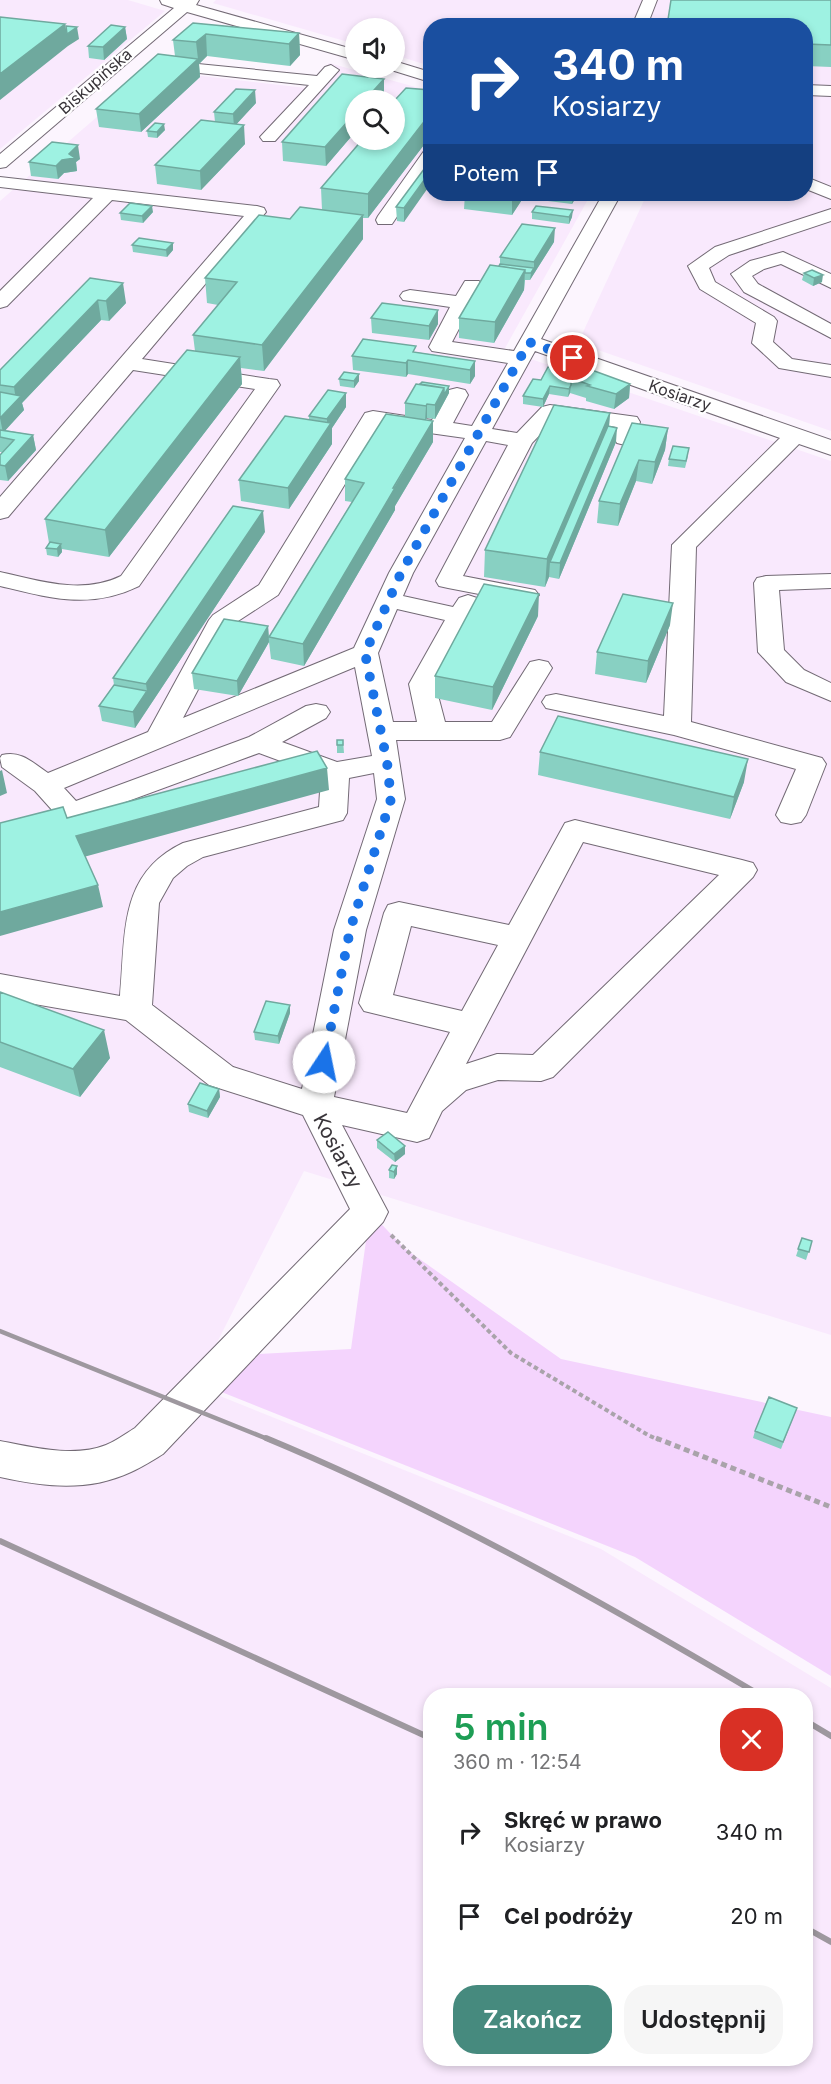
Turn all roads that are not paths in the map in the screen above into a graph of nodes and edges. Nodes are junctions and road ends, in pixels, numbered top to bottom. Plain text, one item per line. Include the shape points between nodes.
1 (163, 0) edge
2 (650, 0) edge
3 (187, 3) edge
4 (642, 18) edge
5 (152, 33) junction
6 (179, 36) edge
7 (345, 52) edge
8 (345, 56) edge
9 (178, 66) edge
10 (405, 69) edge
11 (423, 75) edge
12 (813, 75) edge
13 (831, 76) edge
14 (322, 81) junction
15 (813, 90) edge
16 (831, 91) edge
17 (269, 137) dead end
18 (0, 163) edge
19 (423, 165) edge
20 (0, 182) edge
21 (813, 185) edge
22 (831, 194) edge
23 (107, 195) junction
24 (608, 201) edge
25 (831, 215) edge
26 (385, 220) dead end
27 (802, 248) dead end
28 (783, 258) junction
29 (757, 265) junction
30 (831, 282) edge
31 (410, 296) dead end
32 (831, 299) edge
33 (0, 302) edge
34 (767, 321) junction
35 (829, 331) edge
36 (525, 350) junction
37 (128, 363) junction
38 (831, 371) edge
39 (457, 394) dead end
40 (439, 428) junction
41 (478, 434) junction
42 (795, 435) junction
43 (625, 438) edge
44 (522, 440) junction
45 (831, 448) edge
46 (0, 512) edge
47 (0, 579) edge
48 (448, 581) junction
49 (831, 581) edge
50 (395, 586) junction
51 (528, 596) edge
52 (365, 653) junction
53 (539, 668) dead end
54 (831, 693) edge
55 (556, 702) dead end
56 (316, 712) dead end
57 (676, 727) junction
58 (381, 730) junction
59 (433, 731) junction
60 (159, 738) junction
61 (259, 743) junction
62 (12, 761) dead end
63 (387, 762) junction
64 (335, 771) junction
65 (45, 785) junction
66 (71, 813) junction
67 (791, 815) dead end
68 (41, 819) edge
69 (517, 938) junction
70 (0, 986) edge
71 (135, 1010) junction
72 (471, 1025) junction
73 (429, 1103) junction
74 (315, 1106) junction
75 (0, 1459) edge

1 - 3 street
2 - 4 street
3 - 5 street, Biskupińska
3 - 7 street
5 - 6 street
5 - 18 street, Biskupińska
8 - 14 street
9 - 14 street
10 - 11 street
12 - 13 street
14 - 17 street
15 - 16 street
19 - 26 street
20 - 23 street
21 - 22 street
23 - 33 street
23 - 37 street via 257,212
24 - 36 street
25 - 34 street via 722,251 698,266 707,285
27 - 28 street
28 - 29 street
28 - 30 street
29 - 32 street
29 - 35 street via 741,274 751,288
31 - 36 street, Kosiarzy via 467,294 436,354
34 - 35 street
34 - 38 street via 762,343 786,364
36 - 41 street
36 - 42 street, Kosiarzy
37 - 46 street
37 - 47 street via 269,384 130,581 90,595
39 - 40 street
40 - 41 street
40 - 60 street via 378,410 269,590 222,620
41 - 44 street
41 - 50 street
42 - 45 street, Kosiarzy
42 - 57 street via 684,545
43 - 44 street via 629,422 550,412
44 - 48 street
48 - 50 street
48 - 51 street
49 - 54 street via 766,583 771,652 795,676
50 - 52 street
50 - 59 street via 465,609 422,684
52 - 58 street, Kosiarzy
52 - 60 street
53 - 59 street via 501,731
55 - 57 street
56 - 61 street
57 - 67 street via 812,764
58 - 59 street
58 - 63 street, Kosiarzy
60 - 65 street
61 - 64 street
61 - 66 street
62 - 65 street
63 - 64 street
63 - 74 street, Kosiarzy via 391,799 350,930
64 - 71 street via 333,813 193,850 176,857 160,872 144,903
65 - 66 street
66 - 68 street
69 - 72 street
69 - 72 street via 399,914 375,1003
69 - 73 street via 575,830 742,870 541,1068 497,1067 454,1081
70 - 71 street
71 - 74 street via 221,1076
72 - 73 street
73 - 74 street via 417,1129
74 - 75 street, Kosiarzy via 370,1212 149,1442 116,1460 84,1468 42,1468

